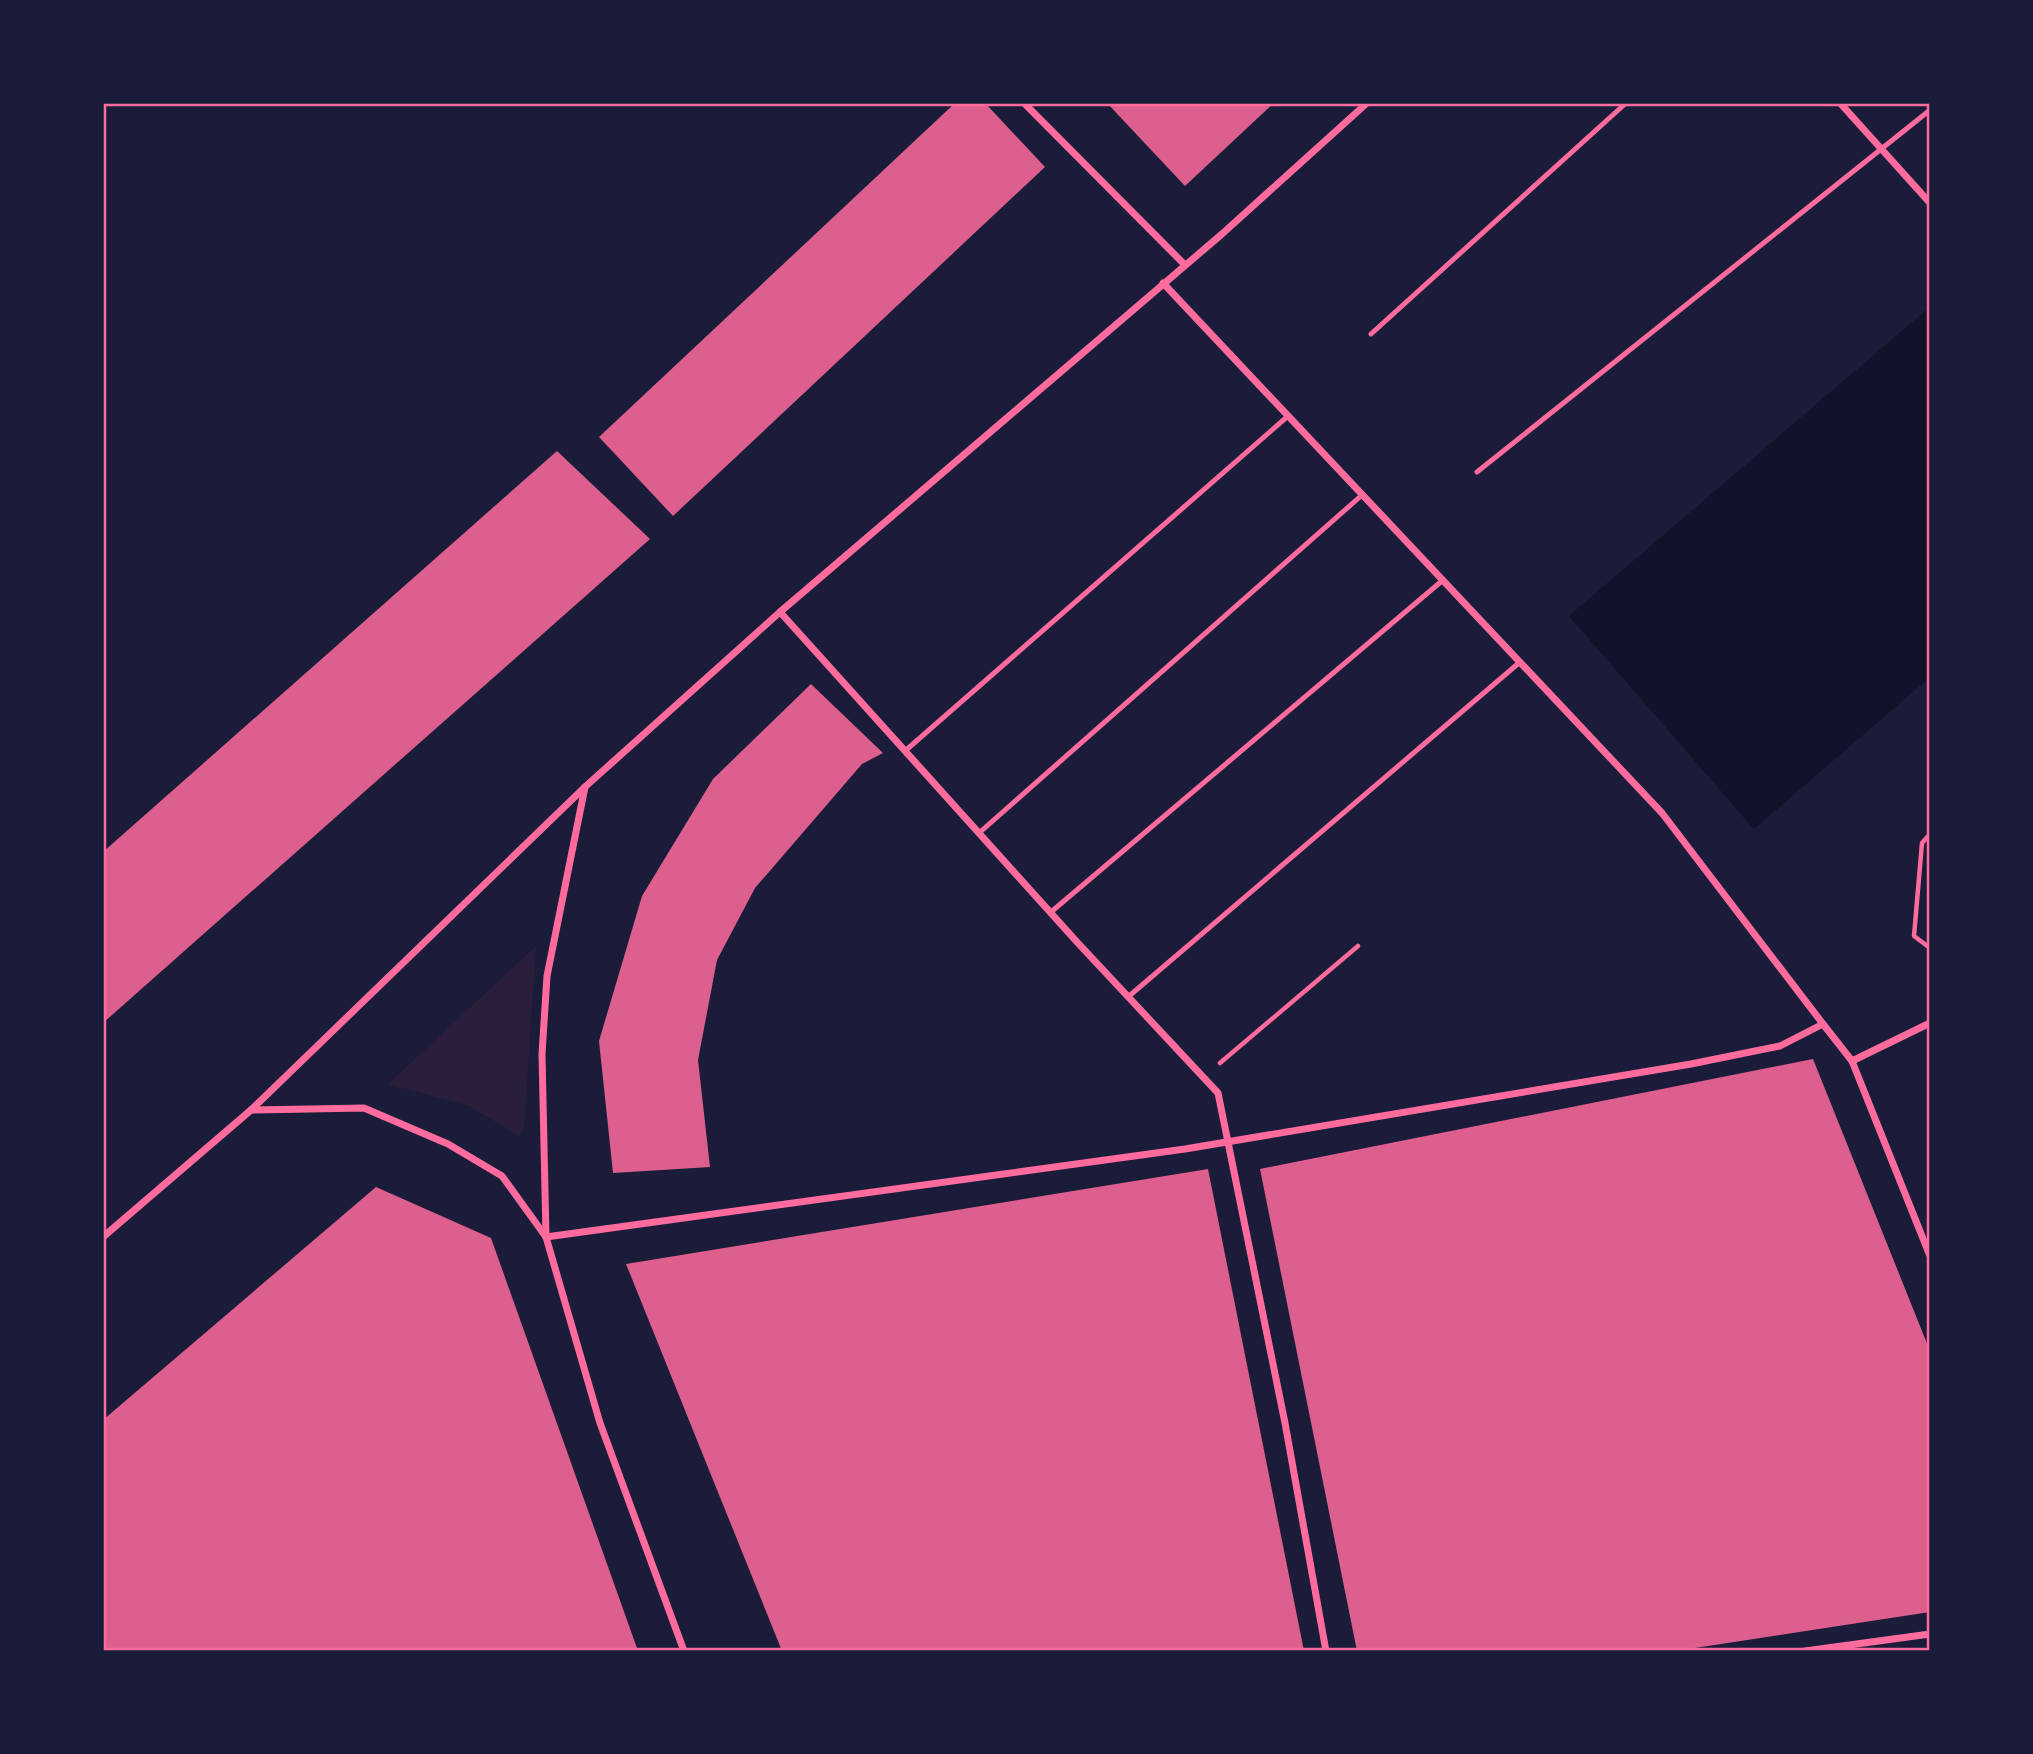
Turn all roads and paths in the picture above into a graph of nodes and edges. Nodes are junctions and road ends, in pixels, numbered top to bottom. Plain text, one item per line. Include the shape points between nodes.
1 (1024, 103) edge
2 (1367, 103) edge
3 (1626, 103) edge
4 (1840, 103) edge
5 (1930, 110) edge
6 (1881, 150) junction
7 (1930, 203) edge
8 (1185, 265) junction
9 (1163, 283) junction
10 (1371, 334) dead end
11 (1288, 416) junction
12 (1477, 472) dead end
13 (1362, 495) junction
14 (1443, 580) junction
15 (780, 612) junction
16 (1520, 662) junction
17 (905, 751) junction
18 (586, 786) junction
19 (979, 833) junction
20 (1930, 834) edge
21 (1051, 912) junction
22 (1358, 946) dead end
23 (1930, 948) edge
24 (1128, 997) junction
25 (1930, 1023) edge
26 (1823, 1024) junction
27 (1852, 1061) junction
28 (1203, 1077) junction
29 (251, 1110) junction
30 (1228, 1142) junction
31 (103, 1237) edge
32 (546, 1237) junction
33 (1930, 1256) edge
34 (1930, 1634) edge
35 (684, 1651) edge
36 (1326, 1651) edge
37 (1805, 1651) edge

1 - 8 street
2 - 8 street
3 - 10 lane
4 - 6 street
5 - 6 lane
6 - 7 street
6 - 12 lane
8 - 9 street
9 - 11 street
9 - 15 street
11 - 13 street
11 - 17 lane
13 - 14 street
13 - 19 lane
14 - 16 street
14 - 21 lane
15 - 17 street
15 - 18 street
16 - 24 lane
16 - 26 street via 1662,813
17 - 19 street
18 - 29 street
18 - 32 street via 547,976 542,1054
19 - 21 street
20 - 23 path via 1922,843 1914,936
21 - 24 street
22 - 28 path
24 - 28 street
25 - 27 street
26 - 27 street
26 - 30 street via 1780,1046 1755,1051
27 - 33 street
28 - 30 street via 1218,1093
29 - 31 street
29 - 32 street via 364,1108 448,1144 502,1176
30 - 32 street
30 - 36 street
32 - 35 street via 600,1423
34 - 37 street

